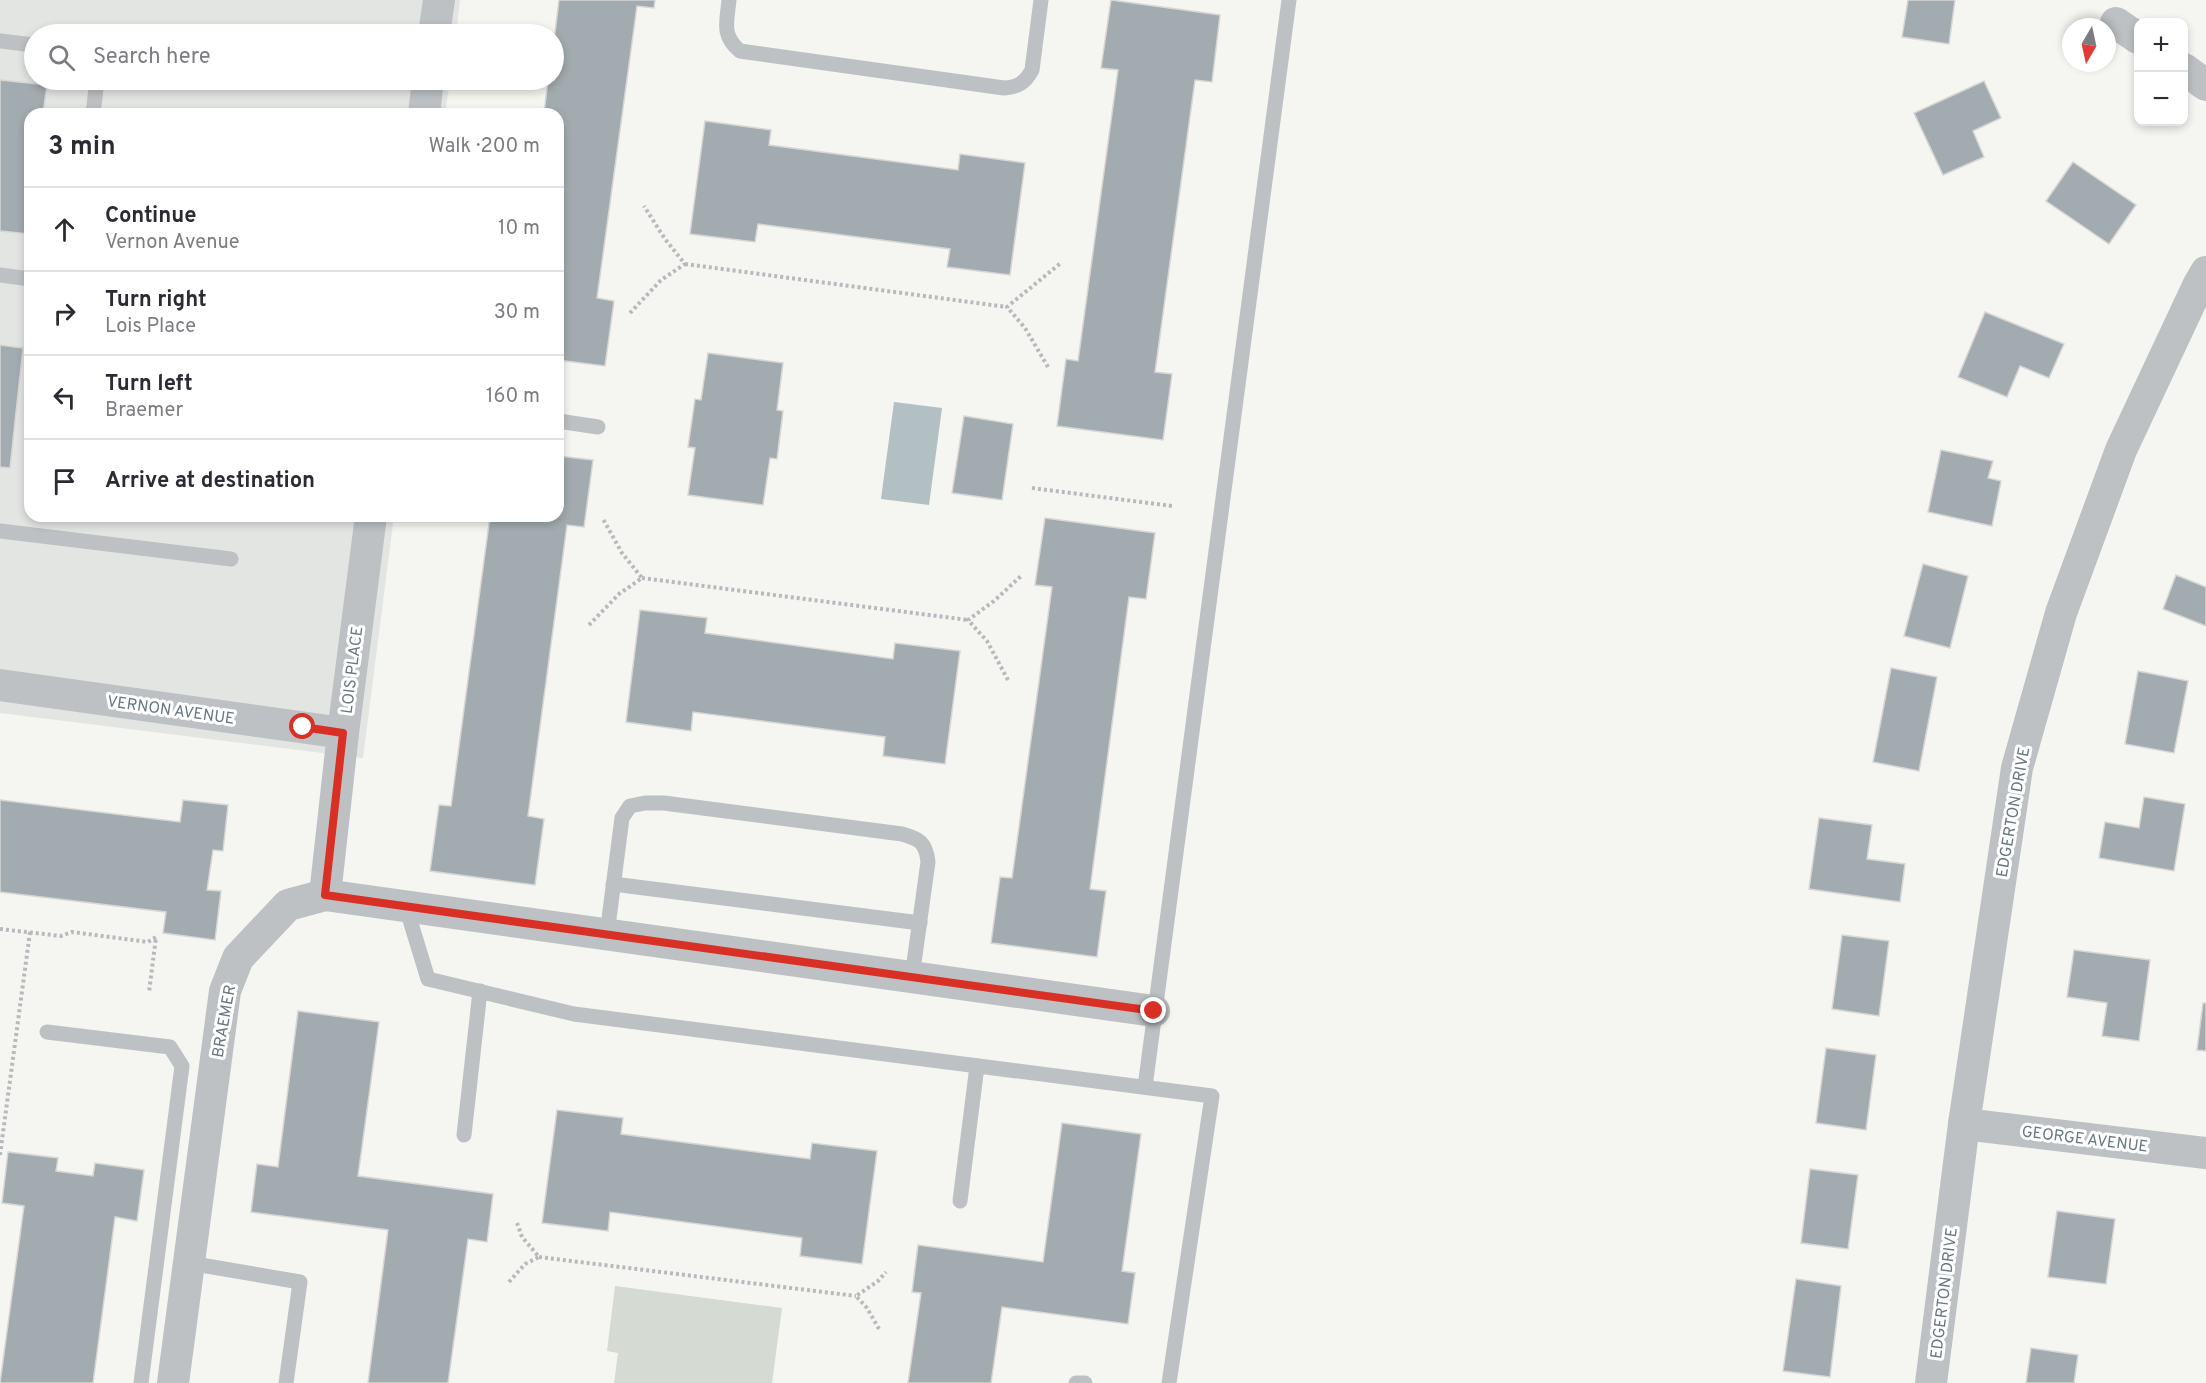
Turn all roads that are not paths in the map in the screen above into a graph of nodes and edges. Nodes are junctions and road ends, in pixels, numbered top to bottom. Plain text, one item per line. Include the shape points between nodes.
1 (439, 0) edge
2 (729, 0) edge
3 (1041, 0) edge
4 (1289, 0) edge
5 (435, 24) edge
6 (0, 41) edge
7 (24, 44) edge
8 (2188, 72) edge
9 (2206, 85) edge
10 (96, 90) edge
11 (427, 90) edge
12 (94, 108) edge
13 (425, 108) edge
14 (2206, 272) edge
15 (0, 275) edge
16 (24, 278) edge
17 (564, 422) edge
18 (598, 427) dead end
19 (370, 522) edge
20 (0, 531) edge
21 (231, 559) dead end
22 (0, 685) edge
23 (343, 733) junction
24 (613, 884) junction
25 (325, 895) junction
26 (406, 906) junction
27 (920, 923) junction
28 (607, 934) junction
29 (912, 977) junction
30 (480, 991) junction
31 (1154, 1011) junction
32 (47, 1032) dead end
33 (977, 1066) junction
34 (1144, 1087) junction
35 (1964, 1124) junction
36 (464, 1136) dead end
37 (2206, 1153) edge
38 (960, 1201) dead end
39 (189, 1263) junction
40 (141, 1383) edge
41 (174, 1383) edge
42 (286, 1383) edge
43 (1076, 1383) edge
44 (1085, 1383) edge
45 (1169, 1383) edge
46 (1931, 1383) edge

1 - 5 street
2 - 3 lane via 726,31 730,42 740,51 1004,88 1016,87 1032,70
4 - 31 lane
6 - 7 lane
8 - 9 street
10 - 12 lane
11 - 13 street
14 - 35 street, EDGERTON DRIVE via 2121,450 2051,646 2017,768
15 - 16 lane
17 - 18 lane
19 - 23 street, LOIS PLACE
20 - 21 lane
22 - 23 street, VERNON AVENUE
23 - 25 street, LOIS PLACE
24 - 27 lane
24 - 27 lane via 621,818 630,806 655,803 712,809 918,839 927,850 928,862
24 - 28 lane
25 - 26 street, BRAEMER
25 - 39 street, BRAEMER via 288,904 238,958 225,991
26 - 28 street, BRAEMER
26 - 30 lane via 428,979
27 - 29 lane
28 - 29 street, BRAEMER
29 - 31 street, BRAEMER
30 - 33 lane via 574,1014
30 - 36 lane
31 - 34 lane
32 - 40 lane via 170,1047 182,1066
33 - 34 lane
33 - 38 lane
34 - 45 lane via 1212,1096
35 - 37 street, GEORGE AVENUE
35 - 46 street, EDGERTON DRIVE
39 - 41 street, BRAEMER
39 - 42 lane via 300,1282
43 - 44 lane

